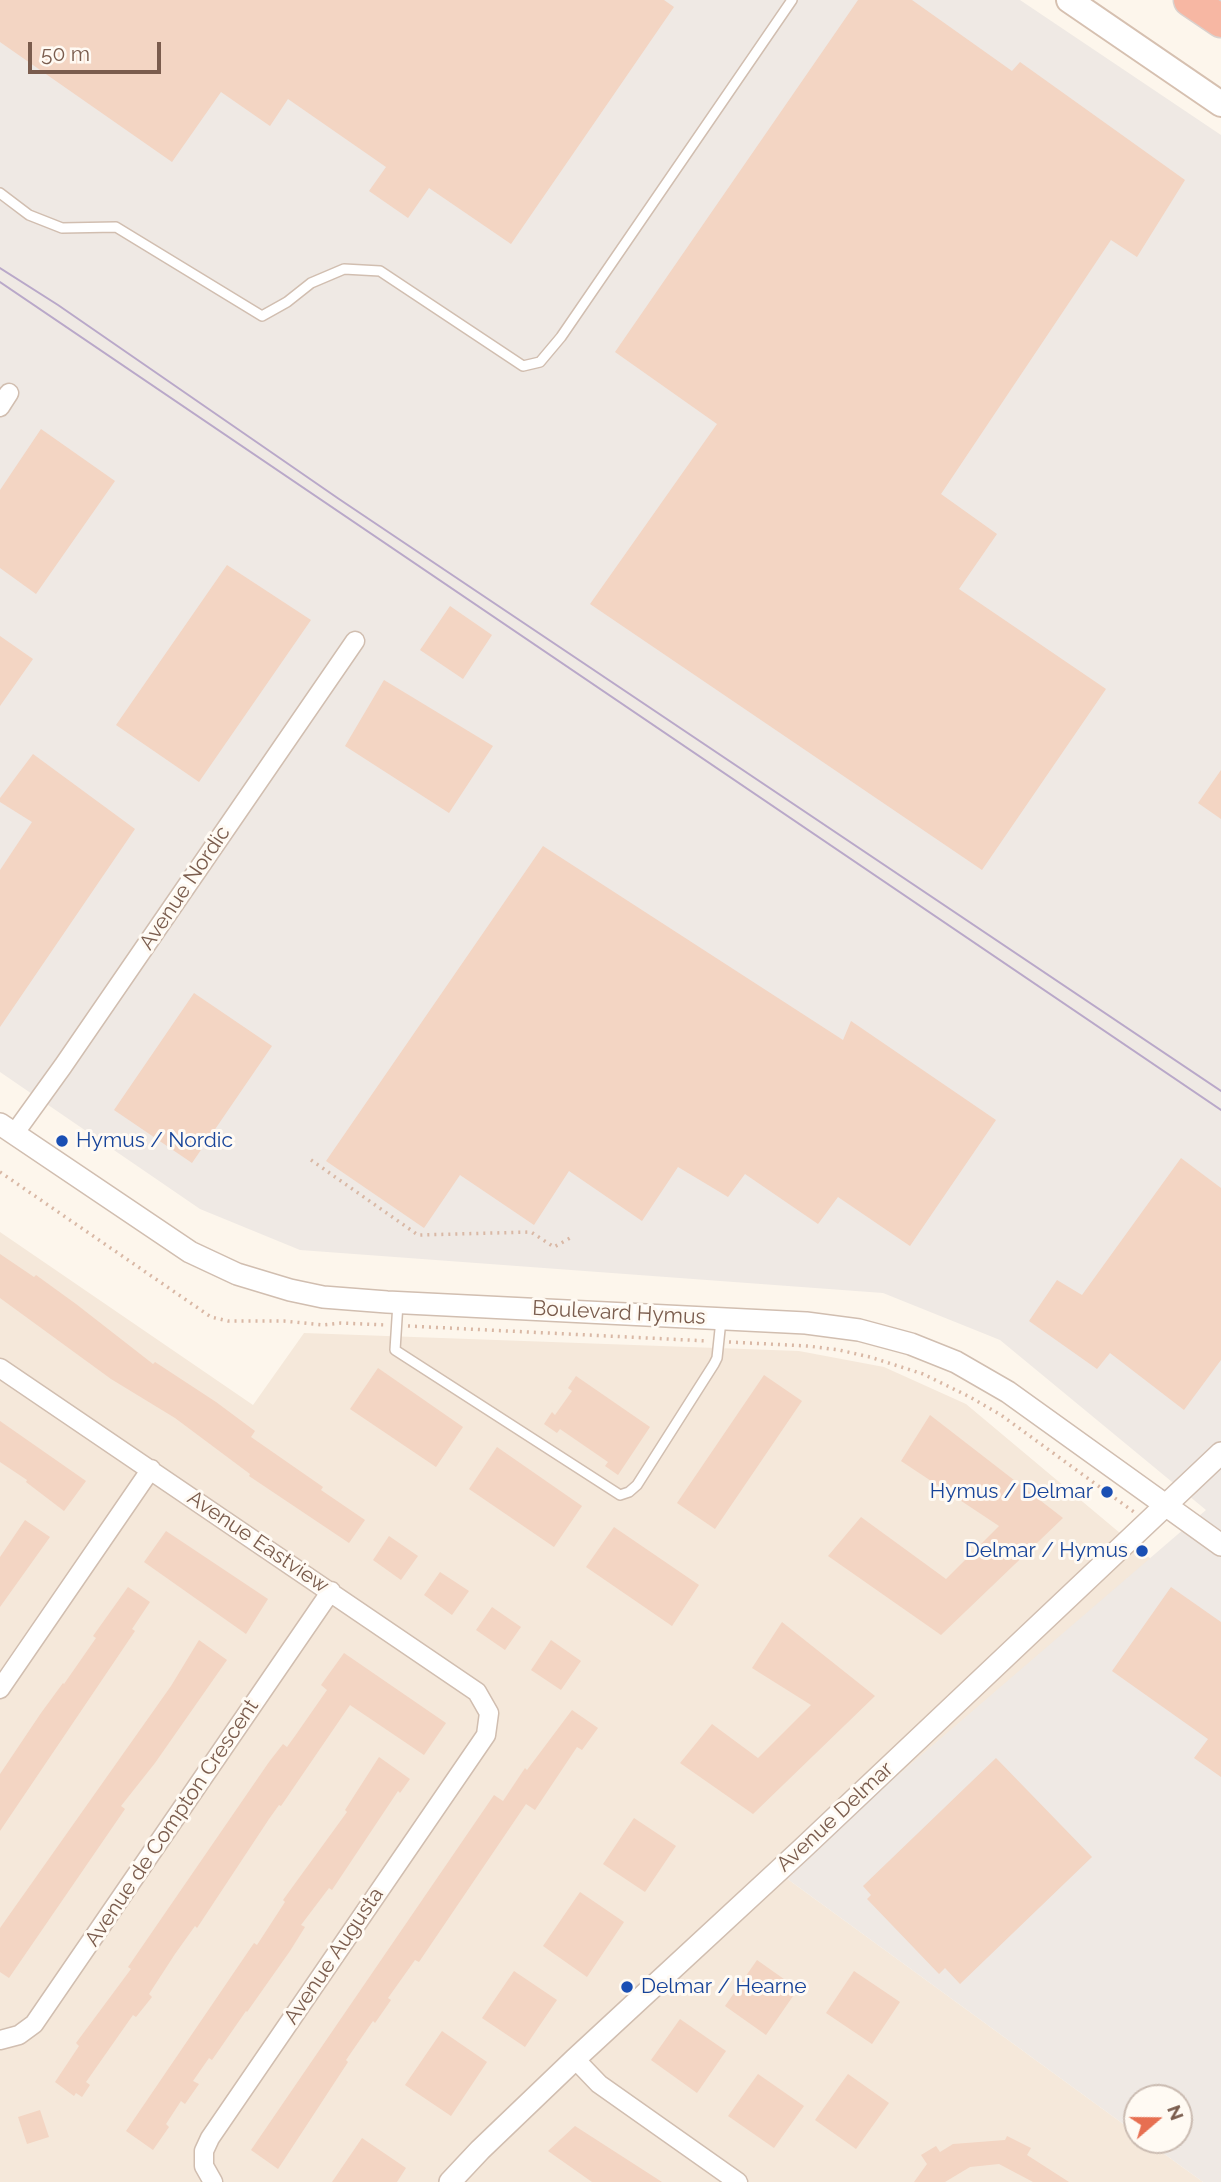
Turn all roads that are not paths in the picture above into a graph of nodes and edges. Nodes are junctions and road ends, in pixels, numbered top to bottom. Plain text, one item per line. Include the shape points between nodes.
1 (792, 0) edge
2 (1069, 0) edge
3 (1190, 0) edge
4 (1221, 21) edge
5 (1221, 103) edge
6 (0, 193) edge
7 (355, 641) dead end
8 (7, 1129) edge
9 (398, 1303) junction
10 (721, 1318) junction
11 (0, 1368) edge
12 (1221, 1452) edge
13 (150, 1469) junction
14 (1165, 1505) junction
15 (1221, 1545) edge
16 (331, 1591) junction
17 (0, 1689) edge
18 (486, 1735) joint
19 (0, 2040) edge
20 (575, 2059) junction
21 (213, 2182) edge
22 (450, 2182) edge
23 (738, 2182) edge

1 - 6 lane via 540,362 523,366 380,271 344,269 312,283 262,316 116,227 62,228 29,215
2 - 5 main road
3 - 4 highway
7 - 8 street, Avenue Nordic via 63,1066
8 - 9 street, Boulevard Hymus via 175,1242 221,1267 307,1294
9 - 10 street, Boulevard Hymus
9 - 10 lane via 395,1350 620,1494 637,1485 714,1364
10 - 14 street, Boulevard Hymus via 842,1327 943,1357 1008,1392
11 - 13 street, Avenue Eastview
12 - 14 street, Avenue Delmar
13 - 16 street, Avenue Eastview
13 - 17 street
14 - 15 street, Boulevard Hymus
14 - 20 street, Avenue Delmar
16 - 18 street, Avenue Eastview via 477,1692 489,1713
16 - 19 street, Avenue de Compton Crescent via 34,2024 19,2035
18 - 21 street, Avenue Augusta via 210,2138 204,2166
20 - 22 street, Avenue Delmar
20 - 23 street via 599,2084

